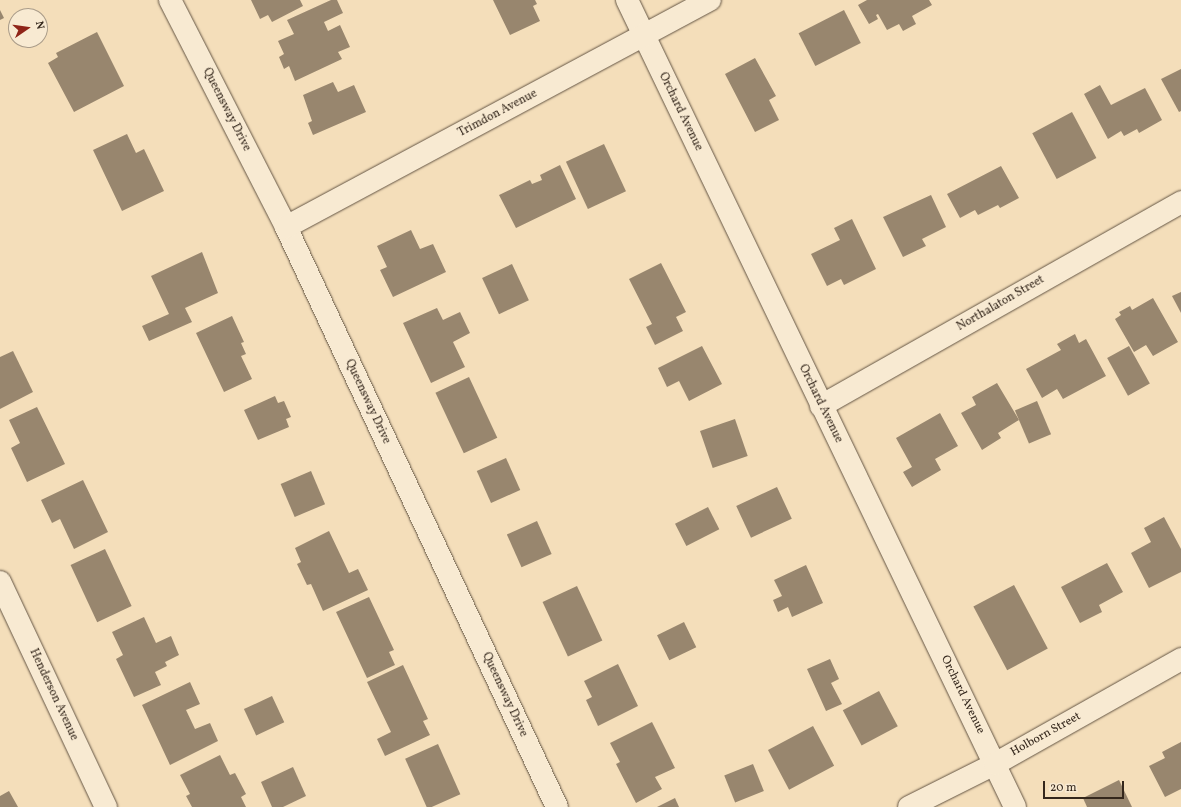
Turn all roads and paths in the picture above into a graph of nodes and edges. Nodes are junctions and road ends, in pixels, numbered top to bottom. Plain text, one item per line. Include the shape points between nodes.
1 (170, 0) edge
2 (627, 0) edge
3 (710, 0) edge
4 (644, 36) junction
5 (1181, 202) edge
6 (286, 227) junction
7 (821, 406) junction
8 (0, 582) edge
9 (1181, 659) edge
10 (995, 764) junction
11 (106, 807) edge
12 (557, 807) edge
13 (909, 807) edge
14 (1015, 807) edge

1 - 6 street, Queensway Drive
2 - 4 street, Orchard Avenue
3 - 4 street, Trimdon Avenue
4 - 6 street, Trimdon Avenue
4 - 7 street, Orchard Avenue
5 - 7 street, Northalaton Street
6 - 12 street, Queensway Drive
7 - 10 street, Orchard Avenue
8 - 11 street, Henderson Avenue
9 - 10 street, Holborn Street
10 - 13 street, Holborn Street
10 - 14 street, Orchard Avenue

